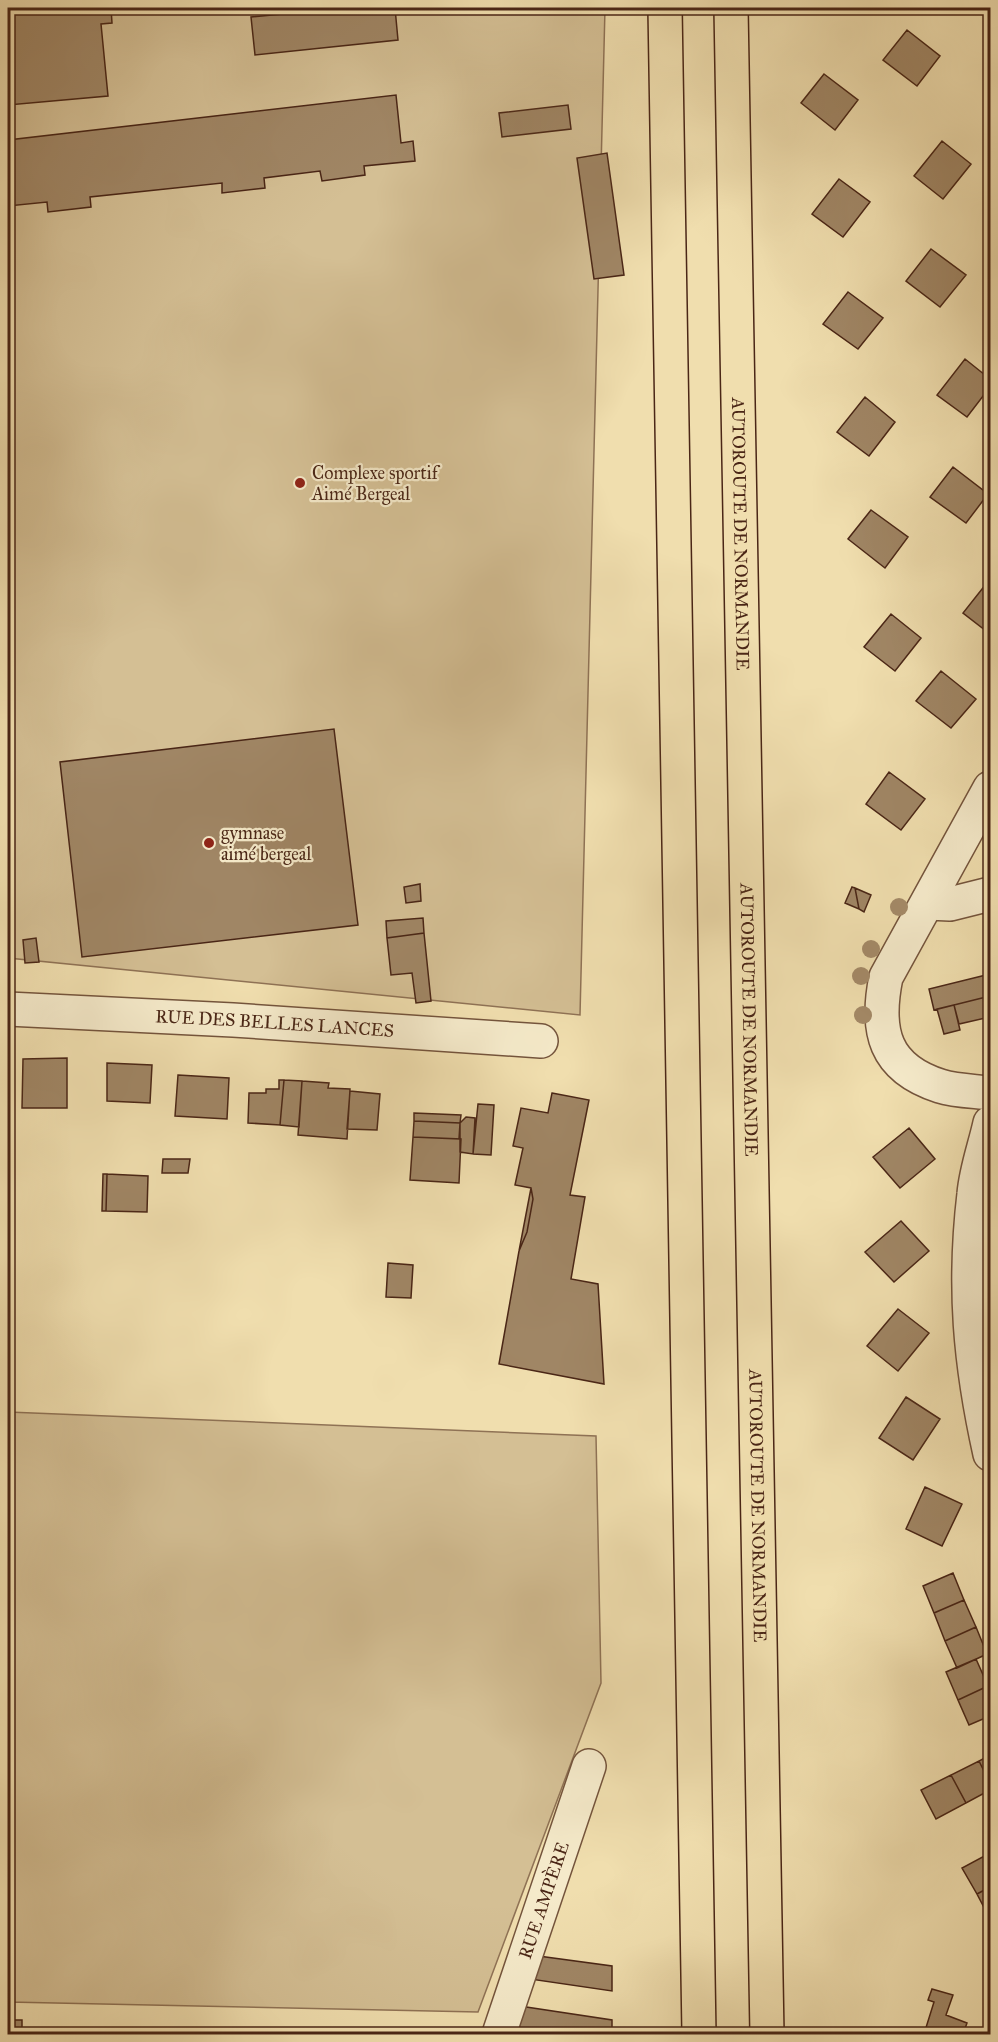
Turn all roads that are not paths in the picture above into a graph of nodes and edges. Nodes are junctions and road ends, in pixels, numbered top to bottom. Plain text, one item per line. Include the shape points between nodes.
1 (665, 8) edge
2 (731, 8) edge
3 (990, 788) edge
4 (990, 894) edge
5 (928, 903) junction
6 (8, 1009) edge
7 (541, 1041) dead end
8 (990, 1093) edge
9 (990, 1123) edge
10 (990, 1454) edge
11 (589, 1766) dead end
12 (499, 2034) edge
13 (699, 2034) edge
14 (767, 2034) edge

1 - 13 highway
2 - 14 highway, AUTOROUTE DE NORMANDIE
3 - 5 street
4 - 5 street via 950,904
5 - 8 street via 886,977 880,1005 885,1039 900,1066 940,1086
6 - 7 street, RUE DES BELLES LANCES
9 - 10 street via 974,1193 967,1302 976,1391
11 - 12 street, RUE AMPÈRE

